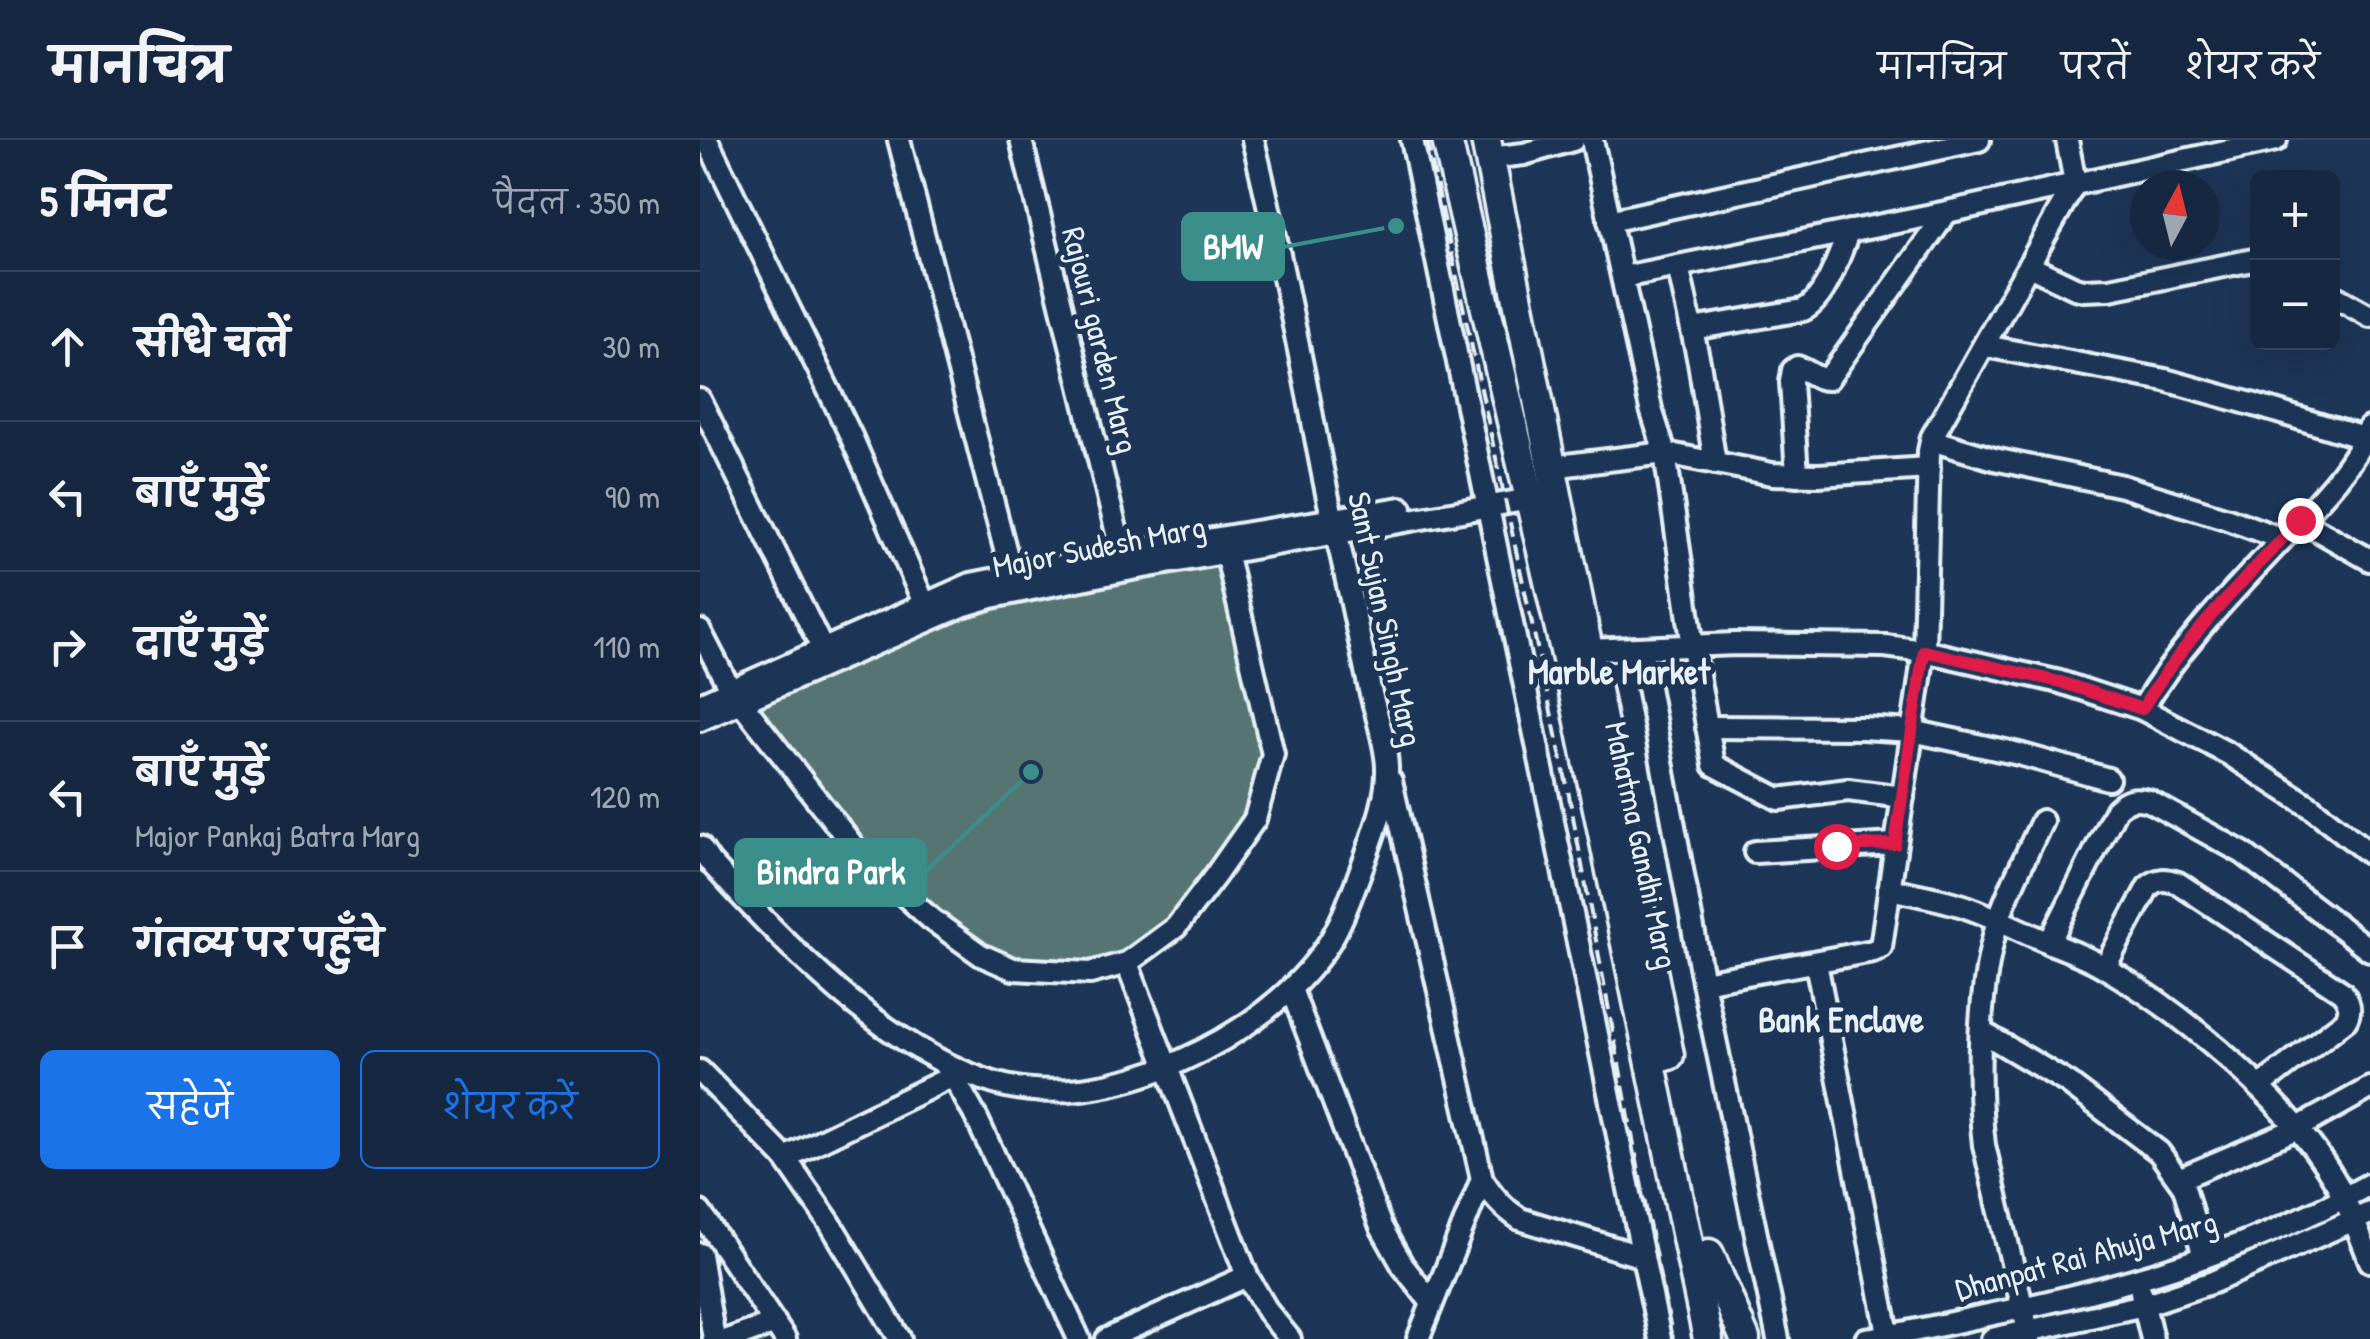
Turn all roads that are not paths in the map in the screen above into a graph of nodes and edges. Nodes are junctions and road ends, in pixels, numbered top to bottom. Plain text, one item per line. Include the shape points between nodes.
1 (707, 140) edge
2 (899, 140) edge
3 (1020, 140) edge
4 (1253, 140) edge
5 (1412, 140) edge
6 (1447, 140) edge
7 (1538, 140) edge
8 (1573, 140) edge
9 (1592, 140) edge
10 (1979, 140) edge
11 (2068, 140) edge
12 (2276, 140) edge
13 (1488, 149) edge
14 (2075, 183) junction
15 (1947, 212) junction
16 (1609, 221) junction
17 (1849, 231) junction
18 (2253, 260) edge
19 (1678, 266) junction
20 (2029, 266) junction
21 (1622, 278) junction
22 (2340, 299) edge
23 (2370, 316) edge
24 (1692, 330) junction
25 (1985, 346) junction
26 (700, 400) edge
27 (2368, 434) edge
28 (1931, 440) junction
29 (1665, 453) junction
30 (1715, 463) junction
31 (1928, 468) junction
32 (1552, 469) junction
33 (1797, 475) junction
34 (1529, 493) junction
35 (1488, 500) junction
36 (2300, 520) junction
37 (1335, 525) junction
38 (2282, 539) junction
39 (1226, 552) junction
40 (1122, 554) junction
41 (2370, 560) edge
42 (1012, 576) junction
43 (974, 592) junction
44 (924, 603) junction
45 (700, 631) edge
46 (1693, 646) junction
47 (1641, 649) junction
48 (823, 650) junction
49 (1588, 650) junction
50 (1924, 651) junction
51 (736, 697) junction
52 (700, 704) edge
53 (2142, 709) junction
54 (700, 720) edge
55 (1708, 727) junction
56 (1912, 731) junction
57 (1387, 768) junction
58 (2108, 779) dead end
59 (1902, 797) junction
60 (2042, 821) dead end
61 (1895, 844) junction
62 (700, 847) edge
63 (1755, 852) dead end
64 (2370, 854) edge
65 (708, 872) edge
66 (1889, 889) junction
67 (1999, 919) junction
68 (2049, 942) junction
69 (2370, 950) edge
70 (1126, 963) junction
71 (1816, 963) junction
72 (2105, 967) junction
73 (1703, 982) junction
74 (1291, 988) junction
75 (1982, 1032) junction
76 (1166, 1068) junction
77 (948, 1069) junction
78 (700, 1071) edge
79 (2259, 1087) junction
80 (2370, 1088) edge
81 (2298, 1128) junction
82 (786, 1158) junction
83 (2179, 1179) junction
84 (1482, 1180) junction
85 (2370, 1184) edge
86 (2343, 1199) junction
87 (700, 1212) edge
88 (2362, 1217) edge
89 (700, 1254) edge
90 (1643, 1257) junction
91 (2204, 1257) junction
92 (2370, 1262) edge
93 (1702, 1264) junction
94 (1246, 1276) junction
95 (2138, 1279) junction
96 (1432, 1303) junction
97 (2144, 1306) junction
98 (2023, 1308) junction
99 (780, 1331) edge
100 (2029, 1335) edge
101 (1888, 1337) edge
102 (714, 1339) edge
103 (730, 1339) edge
104 (900, 1339) edge
105 (1079, 1339) edge
106 (1107, 1339) edge
107 (1290, 1339) edge
108 (1418, 1339) edge
109 (1660, 1339) edge
110 (1692, 1339) edge
111 (1708, 1339) edge
112 (1725, 1339) edge
113 (1745, 1339) edge
114 (1778, 1339) edge
115 (1866, 1339) edge
116 (1992, 1339) edge
117 (2152, 1339) edge

1 - 44 street
2 - 42 street
3 - 40 street, Rajouri garden Marg
4 - 37 street, Sant Sujan Singh Marg
5 - 35 street
6 - 34 main road, Mahatma Gandhi Marg
7 - 13 street
8 - 13 street via 1524,154
9 - 16 street
10 - 16 street
11 - 14 street
12 - 14 street
13 - 32 main road, Mahatma Gandhi Marg
14 - 15 street
14 - 20 street
15 - 17 street
15 - 33 street via 1828,379 1793,370
16 - 21 street
17 - 19 street
17 - 24 street via 1811,307
18 - 20 street via 2096,290 2075,288
19 - 21 street
19 - 24 street
20 - 25 street
21 - 29 street
22 - 23 street
24 - 30 street
25 - 27 street via 2165,380
25 - 28 street
26 - 48 street
27 - 36 street
28 - 31 street
28 - 38 street via 2122,486
29 - 30 street
29 - 32 street
29 - 46 street
30 - 33 street
31 - 33 street
31 - 50 street
32 - 49 main road, Mahatma Gandhi Marg
34 - 35 street, Major Sudesh Marg
34 - 93 main road, Mahatma Gandhi Marg
35 - 37 street, Major Sudesh Marg
35 - 90 street
36 - 38 street
36 - 41 street
37 - 39 street, Major Sudesh Marg
37 - 40 street, Major Sudesh Marg
37 - 57 street, Sant Sujan Singh Marg
38 - 53 street via 2180,652
39 - 43 street, Major Sudesh Marg
39 - 70 street via 1273,754 1255,819 1215,876 1176,927
40 - 42 street, Major Sudesh Marg
42 - 43 street, Major Sudesh Marg
43 - 44 street, Major Sudesh Marg
43 - 51 street, Major Sudesh Marg
44 - 48 street, Major Sudesh Marg
45 - 51 street
46 - 47 street
46 - 50 street via 1840,644
46 - 55 street
47 - 49 street
47 - 73 street
48 - 51 street, Major Sudesh Marg
49 - 93 main road, Mahatma Gandhi Marg
50 - 53 street via 2060,682
50 - 56 street
51 - 52 street, Major Sudesh Marg
51 - 54 street, Major Sudesh Marg
51 - 70 street via 862,857 930,919 982,955 1013,969 1090,974
53 - 64 street via 2228,754
55 - 56 street
55 - 59 street via 1714,765 1780,799 1848,790
56 - 58 street
56 - 59 street
57 - 74 street, Sant Sujan Singh Marg via 1377,825 1352,892 1329,943
57 - 84 street
59 - 61 street
60 - 67 street
61 - 63 street
61 - 66 street
62 - 65 street, Sant Sujan Singh Marg
65 - 77 street, Sant Sujan Singh Marg via 826,982
66 - 67 street
66 - 71 street via 1880,947
67 - 68 street
67 - 75 street via 1983,990
68 - 69 street via 2116,809 2135,798 2244,853
68 - 72 street
70 - 76 street
71 - 73 street
71 - 101 street
72 - 79 street
72 - 79 street via 2148,887 2166,880 2342,992 2346,1020
73 - 114 street
74 - 76 street, Sant Sujan Singh Marg via 1198,1055
74 - 96 street via 1381,1228
75 - 83 street via 2129,1127
75 - 98 street via 1984,1145
76 - 77 street, Sant Sujan Singh Marg via 1094,1088 1048,1090
76 - 94 street
77 - 82 street
77 - 105 street
78 - 82 street
79 - 81 street
80 - 81 street
81 - 83 street
81 - 86 street
82 - 104 street
83 - 91 street
84 - 90 street via 1520,1218
84 - 96 street
85 - 86 street, Dhanpat Rai Ahuja Marg
86 - 88 street
86 - 91 street, Dhanpat Rai Ahuja Marg
87 - 99 street
88 - 92 street
88 - 97 street, Dhanpat Rai Ahuja Marg
89 - 102 street
90 - 109 street
91 - 95 street, Dhanpat Rai Ahuja Marg
93 - 110 main road, Mahatma Gandhi Marg
93 - 111 main road, Mahatma Gandhi Marg
93 - 112 main road, Mahatma Gandhi Marg
93 - 113 main road, Mahatma Gandhi Marg
94 - 106 street
94 - 107 street
95 - 97 street
95 - 98 street, Dhanpat Rai Ahuja Marg
96 - 108 street
97 - 100 street, Dhanpat Rai Ahuja Marg
97 - 117 street
98 - 100 street
98 - 101 street, Dhanpat Rai Ahuja Marg
99 - 103 street
100 - 116 street, Dhanpat Rai Ahuja Marg
101 - 115 street, Dhanpat Rai Ahuja Marg

